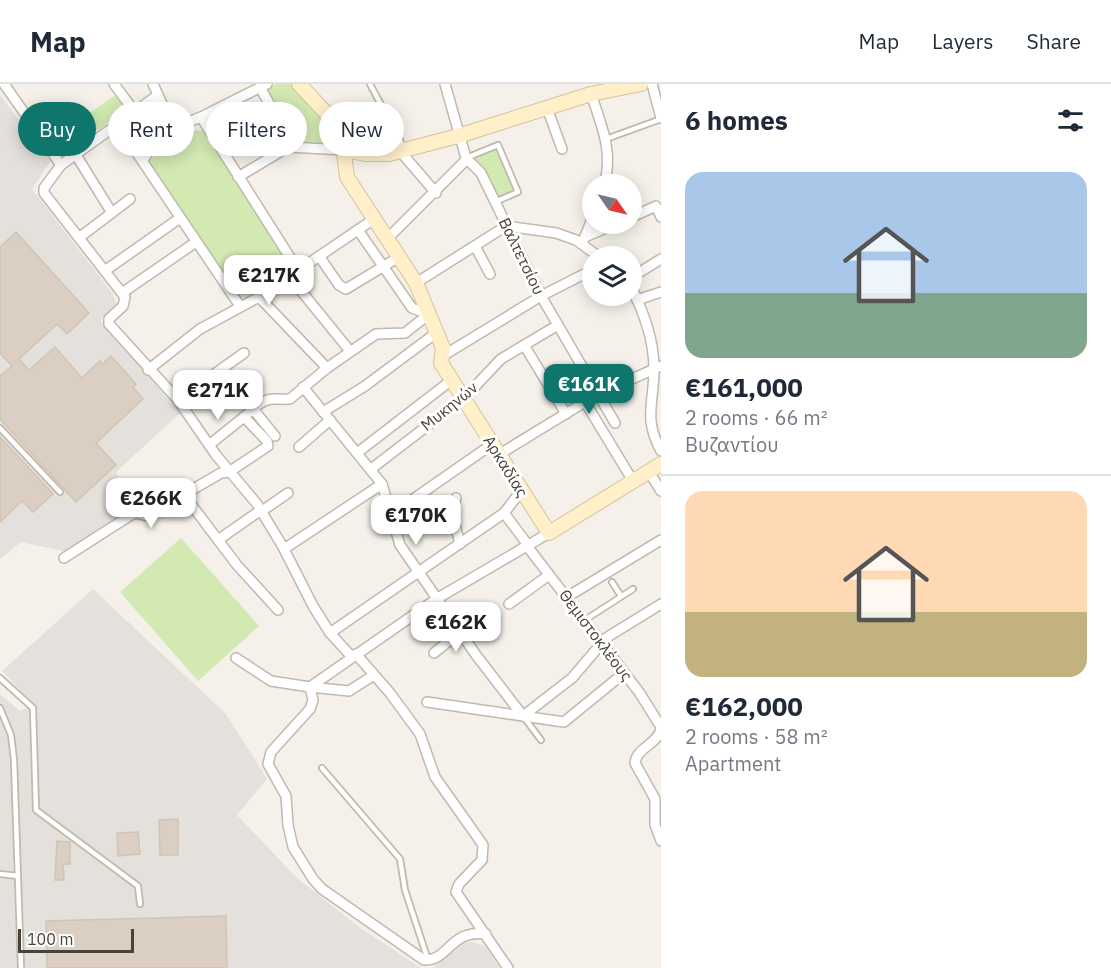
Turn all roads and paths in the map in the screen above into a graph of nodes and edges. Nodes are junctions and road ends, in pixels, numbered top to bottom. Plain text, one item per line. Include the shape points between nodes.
1 (4, 84) edge
2 (114, 84) edge
3 (153, 84) edge
4 (298, 84) edge
5 (370, 84) edge
6 (445, 84) edge
7 (641, 84) edge
8 (652, 84) edge
9 (263, 86) edge
10 (158, 94) junction
11 (591, 94) junction
12 (127, 102) edge
13 (147, 102) edge
14 (162, 102) edge
15 (271, 102) edge
16 (379, 102) edge
17 (319, 105) edge
18 (547, 108) junction
19 (201, 117) junction
20 (661, 118) edge
21 (194, 120) edge
22 (458, 136) junction
23 (606, 139) junction
24 (562, 149) dead end
25 (404, 151) edge
26 (404, 152) edge
27 (74, 156) edge
28 (77, 156) edge
29 (139, 156) edge
30 (145, 156) edge
31 (272, 156) edge
32 (345, 156) edge
33 (467, 159) junction
34 (142, 160) junction
35 (61, 165) junction
36 (607, 174) edge
37 (238, 177) junction
38 (436, 193) junction
39 (130, 199) dead end
40 (495, 202) junction
41 (642, 212) edge
42 (112, 213) junction
43 (661, 217) edge
44 (180, 218) junction
45 (374, 219) junction
46 (506, 226) junction
47 (358, 230) junction
48 (586, 234) edge
49 (596, 234) edge
50 (80, 237) junction
51 (387, 239) junction
52 (584, 240) junction
53 (196, 242) junction
54 (474, 246) junction
55 (589, 246) edge
56 (319, 256) junction
57 (399, 257) junction
58 (661, 259) edge
59 (383, 267) junction
60 (106, 270) junction
61 (298, 270) junction
62 (642, 271) edge
63 (490, 274) dead end
64 (582, 275) edge
65 (289, 276) junction
66 (416, 283) junction
67 (661, 292) edge
68 (122, 293) junction
69 (541, 296) junction
70 (259, 297) junction
71 (642, 298) edge
72 (240, 306) junction
73 (639, 306) edge
74 (427, 311) junction
75 (558, 326) junction
76 (436, 333) junction
77 (524, 345) junction
78 (350, 351) junction
79 (244, 353) dead end
80 (441, 357) junction
81 (327, 368) junction
82 (657, 368) edge
83 (148, 370) junction
84 (453, 379) junction
85 (303, 387) junction
86 (598, 394) junction
87 (465, 397) junction
88 (178, 400) junction
89 (585, 402) junction
90 (253, 409) junction
91 (323, 412) junction
92 (566, 414) junction
93 (244, 417) junction
94 (330, 420) junction
95 (615, 423) dead end
96 (0, 428) edge
97 (275, 436) dead end
98 (209, 445) junction
99 (299, 447) dead end
100 (495, 450) junction
101 (661, 451) edge
102 (357, 453) junction
103 (661, 464) edge
104 (371, 469) junction
105 (229, 472) junction
106 (649, 472) junction
107 (633, 482) junction
108 (382, 484) junction
109 (521, 491) junction
110 (661, 491) edge
111 (60, 492) dead end
112 (288, 493) dead end
113 (184, 495) junction
114 (456, 498) dead end
115 (391, 510) junction
116 (261, 511) junction
117 (504, 513) junction
118 (549, 533) junction
119 (218, 540) junction
120 (661, 540) edge
121 (460, 544) junction
122 (528, 545) junction
123 (284, 549) junction
124 (64, 558) dead end
125 (419, 572) junction
126 (549, 574) junction
127 (612, 582) dead end
128 (633, 589) dead end
129 (621, 596) junction
130 (567, 597) junction
131 (438, 598) junction
132 (509, 604) dead end
133 (661, 604) edge
134 (278, 610) dead end
135 (585, 620) junction
136 (460, 632) junction
137 (330, 633) junction
138 (602, 642) junction
139 (434, 653) dead end
140 (354, 656) junction
141 (236, 658) dead end
142 (624, 673) junction
143 (374, 675) junction
144 (0, 678) edge
145 (310, 687) junction
146 (427, 702) dead end
147 (0, 708) edge
148 (523, 716) junction
149 (0, 725) edge
150 (8, 727) junction
151 (661, 728) edge
152 (541, 740) dead end
153 (322, 768) dead end
154 (661, 841) edge
155 (0, 874) edge
156 (18, 876) junction
157 (140, 904) dead end
158 (486, 934) junction
159 (428, 961) junction
160 (21, 968) edge
161 (508, 968) edge

1 - 35 street
2 - 12 street
3 - 10 street
4 - 17 street, Αρκαδίας
5 - 16 lane
6 - 22 street, Βαλτετσίου
7 - 11 street
8 - 20 street
9 - 15 street
9 - 19 street
10 - 13 street
10 - 14 street
11 - 18 street
11 - 23 street
18 - 22 street
18 - 24 street
19 - 21 street
19 - 37 street
20 - 23 lane
22 - 25 street
22 - 33 street, Βαλτετσίου
23 - 36 street via 610,163
26 - 38 street
27 - 35 street
28 - 42 street
29 - 34 street
30 - 34 street
31 - 37 street
32 - 45 street, Αρκαδίας via 347,177
33 - 38 street
33 - 40 street, Βαλτετσίου via 481,173
33 - 40 lane via 498,145 518,192
34 - 44 street
35 - 50 street via 44,193
37 - 61 street
38 - 51 street
39 - 42 street
40 - 46 street, Βαλτετσίου
41 - 43 street via 656,206
42 - 50 street
44 - 53 street
44 - 60 street
45 - 47 street
45 - 51 street, Αρκαδίας
46 - 52 street
46 - 54 street
46 - 69 street, Βαλτετσίου
47 - 56 street
47 - 59 street
48 - 52 street
49 - 52 street
50 - 60 street
51 - 57 street, Αρκαδίας
52 - 55 street
53 - 68 street
53 - 72 street
54 - 63 street
54 - 66 street
56 - 59 street via 344,289
56 - 61 street
57 - 59 street
57 - 66 street, Αρκαδίας
58 - 62 street
59 - 74 street via 412,308
60 - 68 street
61 - 65 street
64 - 69 street
65 - 70 street
65 - 78 street
66 - 74 street, Αρκαδίας
67 - 71 street
68 - 83 street via 125,302 109,324
69 - 75 street, Βαλτετσίου
69 - 80 street
70 - 72 street
70 - 81 street
72 - 83 street
73 - 82 street
74 - 76 street, Αρκαδίας
74 - 78 street via 409,331 376,334
75 - 77 street, Μυκηνών
75 - 86 street, Βαλτετσίου
76 - 80 street, Αρκαδίας
76 - 91 street
77 - 87 street, Μυκηνών via 501,359
77 - 92 street
78 - 81 street
79 - 88 street
80 - 84 street, Αρκαδίας
81 - 85 street
82 - 86 street
82 - 101 street via 650,399 651,434
83 - 88 street
84 - 87 street, Αρκαδίας
84 - 102 street
85 - 90 street via 290,399 268,398
85 - 91 street
86 - 89 street
86 - 95 street, Βαλτετσίου
87 - 100 street, Αρκαδίας
87 - 104 street, Μυκηνών
88 - 98 street
89 - 92 street
89 - 107 street
90 - 93 street
90 - 97 street
91 - 94 street
92 - 100 street
93 - 98 street
93 - 105 street via 268,446
94 - 99 street
94 - 102 street
96 - 111 lane
98 - 105 street
100 - 109 street, Αρκαδίας
100 - 115 street
102 - 104 street
103 - 106 street
104 - 108 street
105 - 113 street
105 - 116 street
106 - 107 street
106 - 110 street
107 - 118 street
108 - 115 street
108 - 123 street
109 - 117 street
109 - 118 street, Αρκαδίας
112 - 116 street
113 - 119 street
113 - 124 street via 147,516 131,515
114 - 121 street via 452,513
115 - 125 street via 400,545
116 - 119 street
116 - 123 street
117 - 121 street
117 - 122 street, Θεμιστοκλέους
118 - 122 street
119 - 134 street
120 - 130 street
121 - 125 street
122 - 126 street, Θεμιστοκλέους
122 - 131 street
123 - 137 street
125 - 131 street
125 - 137 street
126 - 130 street, Θεμιστοκλέους
126 - 132 street
127 - 129 lane
128 - 129 lane
129 - 135 lane
130 - 135 street, Θεμιστοκλέους
131 - 136 street
131 - 140 street
133 - 138 street
135 - 138 street, Θεμιστοκλέους
136 - 139 street
136 - 148 street
137 - 140 street
138 - 142 street, Θεμιστοκλέους
138 - 148 street via 576,675
140 - 143 street
140 - 145 street
141 - 145 street via 271,681
142 - 148 street via 568,721
142 - 151 street, Θεμιστοκλέους
143 - 145 street via 349,691
143 - 158 street via 416,728 435,777 484,846 482,860 456,891
144 - 157 lane via 33,708 36,810 138,886
145 - 159 street via 314,700 310,709 267,761 286,796 294,847 322,889
146 - 148 street
147 - 150 lane
148 - 152 lane
149 - 150 lane
150 - 156 lane via 14,760
151 - 154 street via 660,735 638,754 635,763 655,799 655,825
153 - 159 lane via 400,859 405,890
155 - 156 lane
156 - 160 lane
158 - 159 street via 460,938
158 - 161 street

